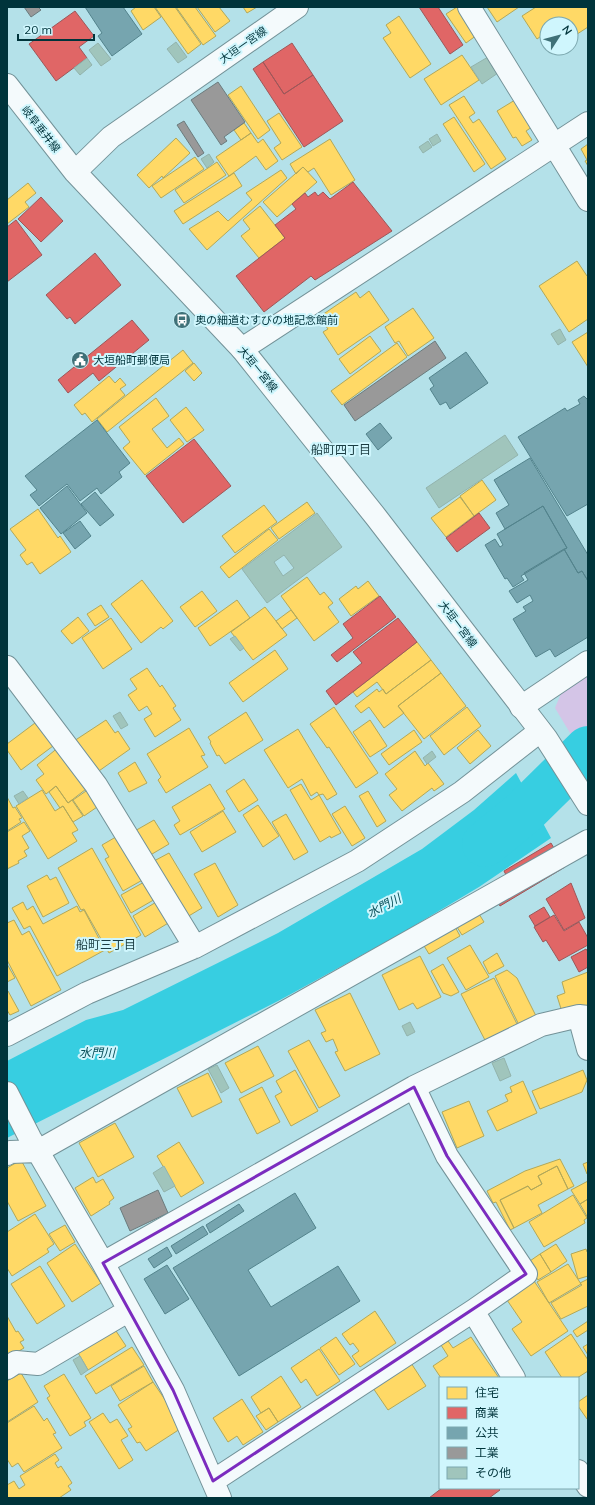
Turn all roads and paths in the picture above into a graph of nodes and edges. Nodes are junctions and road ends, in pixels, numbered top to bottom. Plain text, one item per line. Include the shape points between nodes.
1 (297, 7) edge
2 (469, 7) edge
3 (7, 85) edge
4 (588, 123) edge
5 (554, 145) junction
6 (75, 172) junction
7 (588, 200) edge
8 (242, 349) junction
9 (588, 662) edge
10 (7, 667) edge
11 (521, 707) junction
12 (543, 735) junction
13 (588, 804) edge
14 (588, 842) edge
15 (195, 947) junction
16 (583, 1016) edge
17 (7, 1035) edge
18 (588, 1049) edge
19 (414, 1087) junction
20 (7, 1094) edge
21 (34, 1144) junction
22 (7, 1154) edge
23 (103, 1263) junction
24 (128, 1311) junction
25 (473, 1311) junction
26 (7, 1368) edge
27 (513, 1377) edge
28 (579, 1472) edge
29 (588, 1486) edge
30 (216, 1489) edge

1 - 6 street, 大垣一宮線 via 111,137
2 - 5 street
3 - 6 street, 岐阜垂井線
4 - 5 street
5 - 7 street
5 - 8 street
6 - 8 street, 大垣一宮線
8 - 11 street, 大垣一宮線 via 376,517
9 - 11 street
10 - 15 street via 96,785
11 - 12 street, 大垣一宮線
12 - 13 street, 大垣一宮線
12 - 15 street via 357,861
14 - 21 street
15 - 17 street via 87,993
16 - 18 street
16 - 19 street via 541,1025
19 - 23 street
19 - 25 street via 448,1156 526,1274
20 - 21 street
21 - 22 street
21 - 23 street
23 - 24 street
24 - 26 street via 38,1364 16,1362
24 - 30 street via 173,1390
25 - 27 street
25 - 30 street
28 - 29 street

